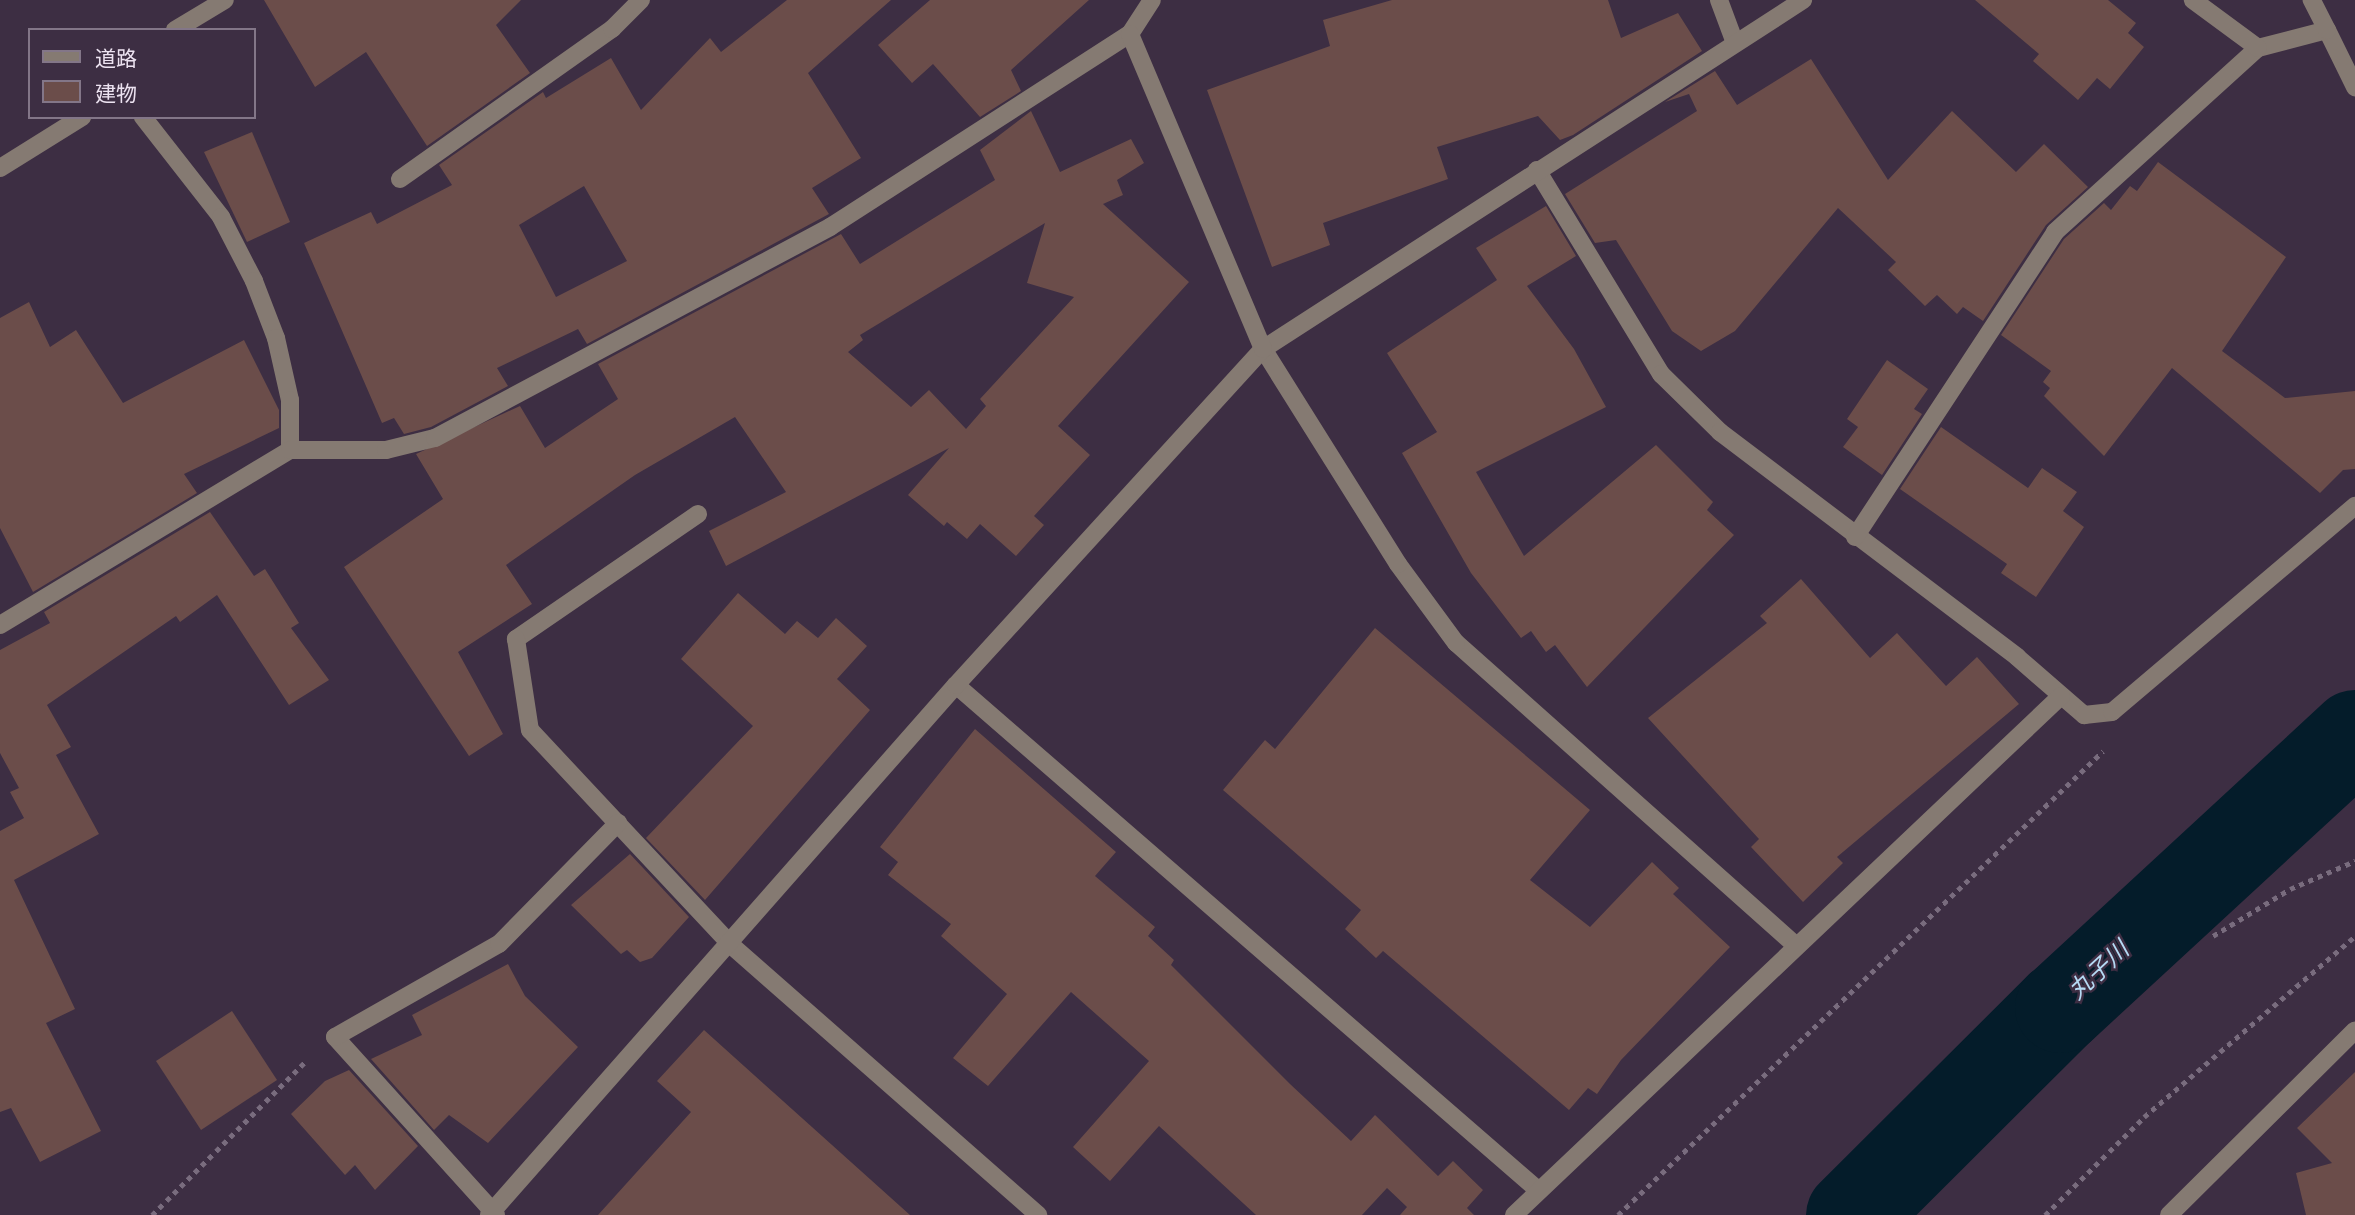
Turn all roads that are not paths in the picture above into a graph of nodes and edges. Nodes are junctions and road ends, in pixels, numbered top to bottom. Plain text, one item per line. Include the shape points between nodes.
1 (225, 0) edge
2 (641, 0) edge
3 (1152, 0) edge
4 (1719, 0) edge
5 (1803, 0) edge
6 (2193, 0) edge
7 (2312, 0) edge
8 (178, 28) edge
9 (2327, 30) junction
10 (1130, 34) junction
11 (1735, 44) junction
12 (2258, 48) junction
13 (2355, 87) edge
14 (79, 119) edge
15 (145, 119) edge
16 (0, 168) edge
17 (1537, 170) junction
18 (400, 179) dead end
19 (1264, 349) junction
20 (290, 450) junction
21 (2355, 506) edge
22 (698, 514) dead end
23 (1855, 537) junction
24 (0, 625) edge
25 (956, 685) junction
26 (2061, 696) junction
27 (618, 823) junction
28 (1793, 943) junction
29 (731, 945) junction
30 (2355, 1030) edge
31 (1538, 1190) junction
32 (493, 1214) edge
33 (1038, 1215) edge
34 (1514, 1215) edge
35 (2169, 1215) edge

1 - 8 street
2 - 18 street via 612,29
3 - 10 street
4 - 11 street
5 - 11 street
6 - 12 street
7 - 9 street
9 - 12 street
9 - 13 street
10 - 19 street
10 - 20 street via 830,227 435,438 386,450
11 - 17 street
12 - 23 street via 2055,232
14 - 16 street
15 - 20 street via 221,217 254,281 276,338 290,400
17 - 19 street
17 - 23 street via 1661,374 1720,432
19 - 25 street
19 - 28 street via 1398,564 1456,643
20 - 24 street
21 - 26 street via 2112,712 2084,715
22 - 27 street via 516,639 530,730
23 - 26 street
25 - 29 street
25 - 31 street
26 - 28 street
27 - 29 street
27 - 32 street via 499,944 335,1037
28 - 31 street
29 - 32 street
29 - 33 street
30 - 35 street
31 - 34 street

